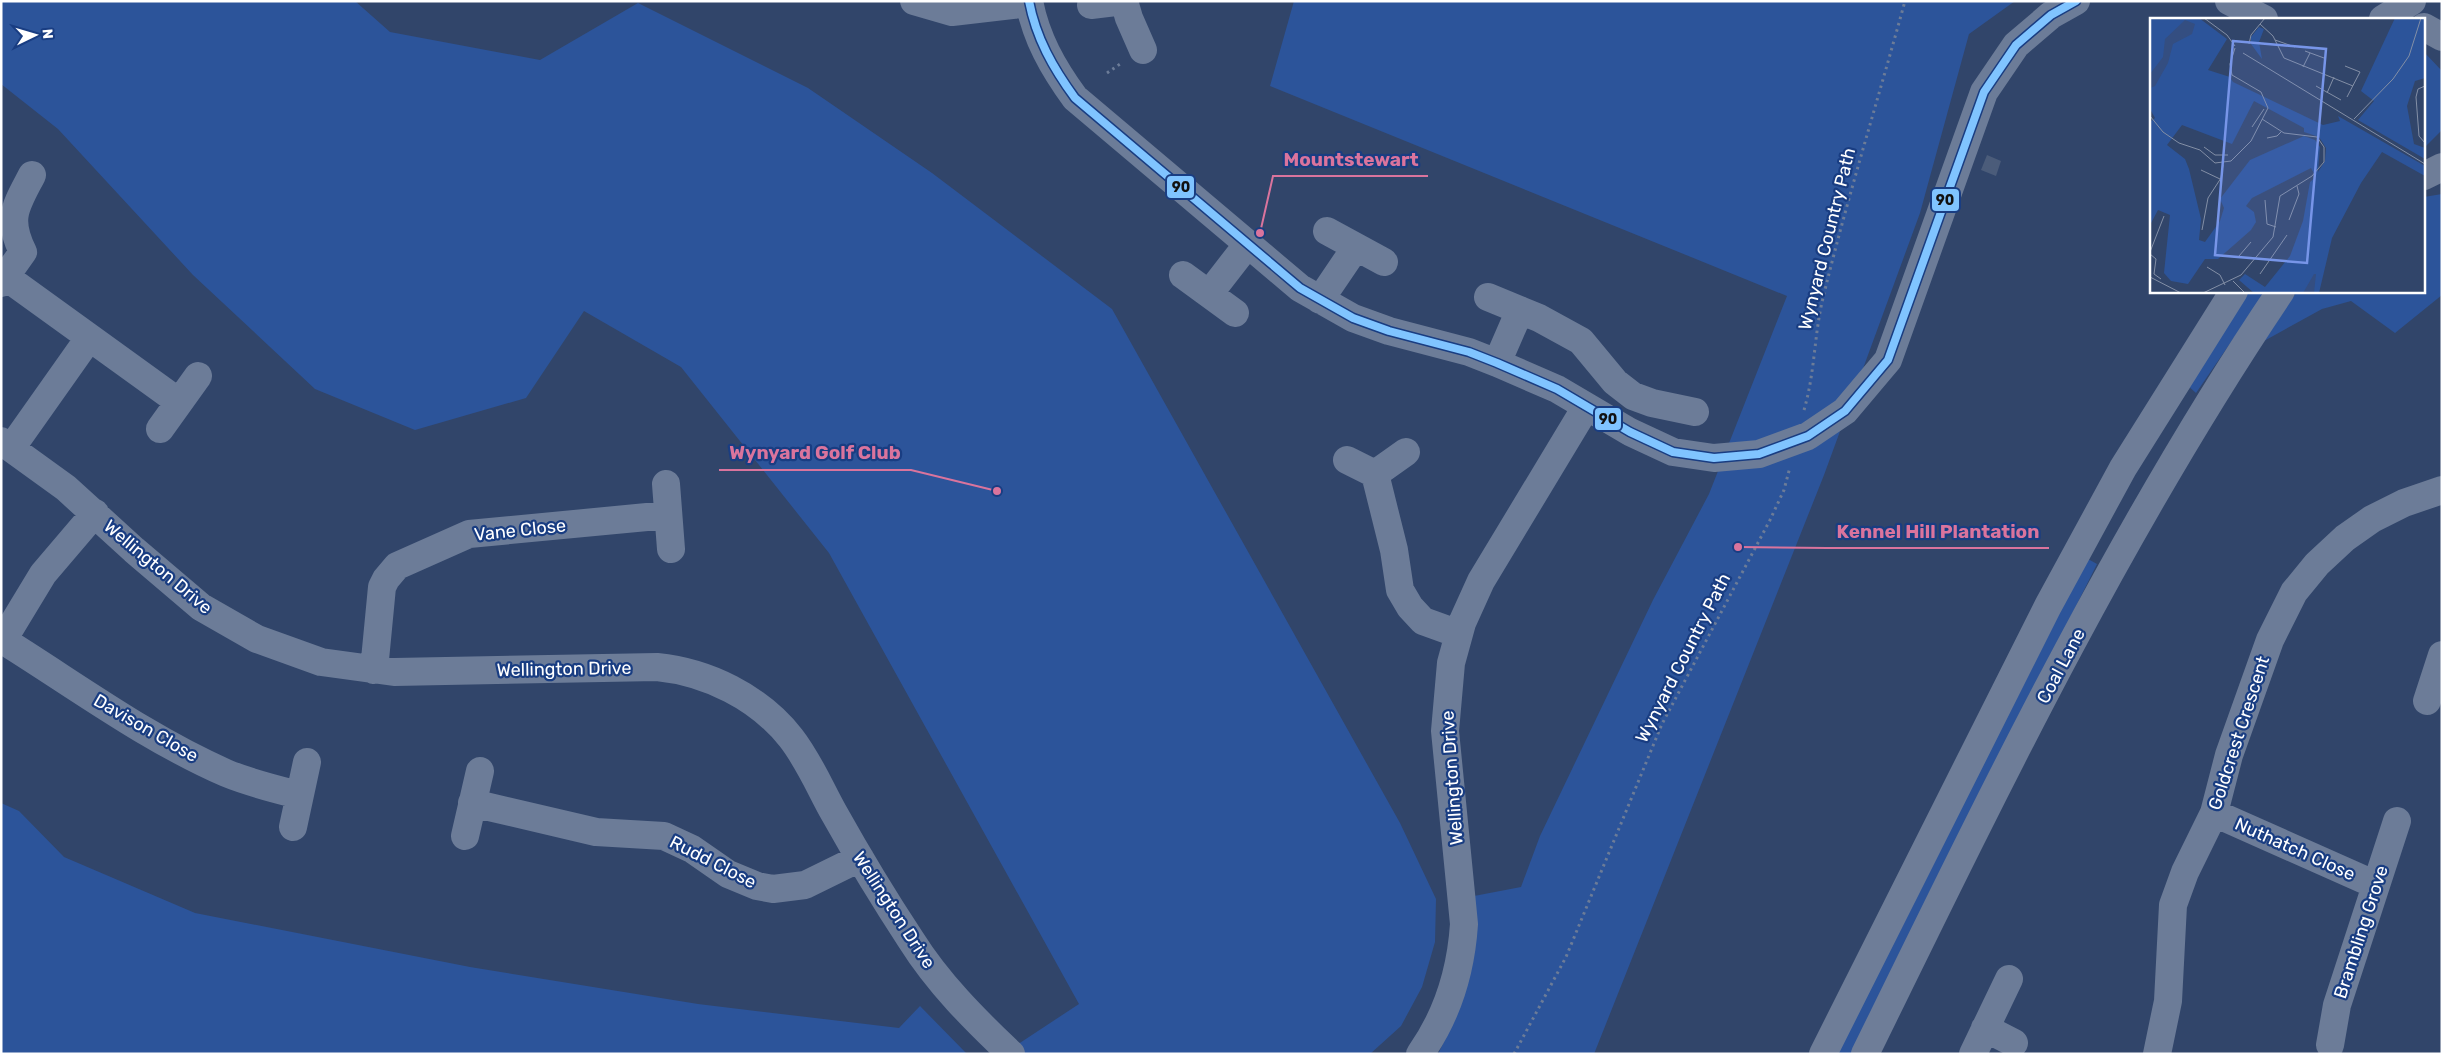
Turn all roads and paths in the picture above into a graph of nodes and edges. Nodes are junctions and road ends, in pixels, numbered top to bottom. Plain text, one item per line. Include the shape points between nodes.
1 (914, 1) edge
2 (1124, 1) edge
3 (1905, 1) edge
4 (2076, 1) edge
5 (2229, 1) edge
6 (2412, 1) edge
7 (1029, 2) edge
8 (1091, 5) dead end
9 (2262, 18) edge
10 (2385, 18) edge
11 (2426, 28) edge
12 (2442, 37) edge
13 (1143, 50) dead end
14 (2442, 166) edge
15 (32, 175) dead end
16 (2426, 176) edge
17 (2426, 177) edge
18 (2442, 180) edge
19 (1327, 231) dead end
20 (1248, 245) junction
21 (1356, 247) junction
22 (1384, 262) dead end
23 (1183, 275) dead end
24 (4, 280) edge
25 (2233, 292) edge
26 (2280, 292) edge
27 (1209, 294) junction
28 (1488, 297) dead end
29 (1320, 300) junction
30 (1520, 310) junction
31 (1235, 313) dead end
32 (88, 338) junction
33 (1496, 362) junction
34 (198, 376) dead end
35 (179, 402) junction
36 (1586, 407) junction
37 (1695, 412) dead end
38 (160, 429) dead end
39 (1795, 441) junction
40 (6, 444) edge
41 (1406, 452) dead end
42 (1347, 460) dead end
43 (1375, 474) junction
44 (666, 484) dead end
45 (2442, 490) edge
46 (95, 513) junction
47 (668, 515) junction
48 (671, 548) dead end
49 (1459, 634) junction
50 (2, 640) edge
51 (2442, 655) edge
52 (374, 670) junction
53 (2427, 702) dead end
54 (307, 762) dead end
55 (480, 771) dead end
56 (299, 795) junction
57 (472, 803) junction
58 (2214, 813) junction
59 (2397, 821) dead end
60 (293, 827) dead end
61 (465, 836) dead end
62 (860, 858) junction
63 (2376, 885) junction
64 (2009, 979) dead end
65 (1986, 1028) junction
66 (2014, 1043) dead end
67 (2330, 1045) dead end
68 (1011, 1054) edge
69 (1420, 1054) edge
70 (1514, 1054) edge
71 (1823, 1054) edge
72 (1865, 1054) edge
73 (1973, 1054) edge
74 (2157, 1054) edge

1 - 7 street via 952,12
2 - 8 street
2 - 13 street
3 - 39 path, Wynyard Country Path via 1825,289 1816,327 1811,387
4 - 39 street via 2051,15 2016,45 1984,92 1888,360 1845,411
5 - 9 street
6 - 10 highway
7 - 20 street via 1040,42 1076,98
11 - 12 highway
14 - 16 highway
15 - 24 street via 16,206 15,235 23,252
17 - 18 street
19 - 21 street
20 - 27 street
20 - 29 street via 1300,288
21 - 22 street
21 - 29 street
23 - 27 street
24 - 32 street
25 - 71 highway via 2123,468 2058,589
26 - 72 highway, Coal Lane via 2161,482 2078,633
27 - 31 street
28 - 30 street
29 - 33 street via 1353,318 1389,331
30 - 33 street
30 - 37 street via 1581,341 1615,382 1633,396
32 - 35 street
32 - 40 street
33 - 36 street via 1557,389
34 - 35 street
35 - 38 street
36 - 39 street via 1673,452 1714,458 1759,454
36 - 49 street, Wellington Drive via 1481,581
39 - 70 path, Wynyard Country Path via 1784,490 1662,724 1566,957
40 - 46 street, Wellington Drive
41 - 43 street
42 - 43 street
43 - 49 street via 1394,550 1400,590 1423,621
44 - 47 street
45 - 58 street, Goldcrest Crescent via 2404,503 2372,519 2338,544 2294,592 2270,640 2229,755
46 - 50 street, Davison Close via 42,574
46 - 52 street, Wellington Drive via 201,607 257,639 321,662
47 - 48 street
47 - 52 street, Vane Close via 469,534 397,566 382,587
49 - 69 street, Wellington Drive via 1451,663 1445,731 1464,924 1462,950 1450,997
50 - 56 street, Davison Close via 160,740 227,774
51 - 53 street
52 - 62 street, Wellington Drive via 657,667 697,674 754,703 791,738
54 - 56 street
55 - 57 street
56 - 60 street
57 - 61 street
57 - 62 street, Rudd Close via 596,832 664,836 692,849 728,874 773,889 805,885
58 - 63 street, Nuthatch Close
58 - 74 street, Goldcrest Crescent via 2173,905 2168,1001
59 - 63 street, Brambling Grove
62 - 68 street, Wellington Drive via 911,941 942,984
63 - 67 street, Brambling Grove via 2337,1005
64 - 65 street
65 - 66 street
65 - 73 street

